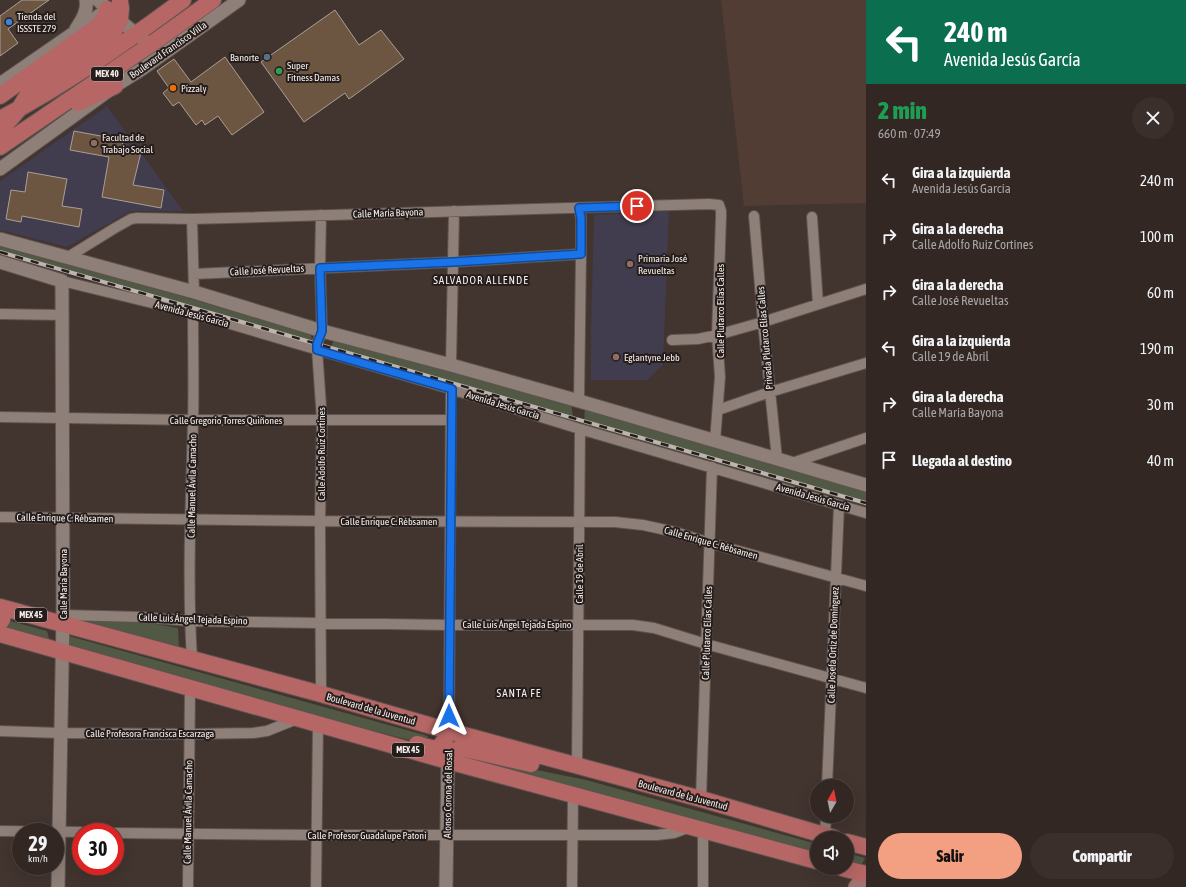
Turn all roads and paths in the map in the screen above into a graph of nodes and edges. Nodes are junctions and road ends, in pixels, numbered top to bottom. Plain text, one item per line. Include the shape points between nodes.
1 (86, 0) edge
2 (184, 0) edge
3 (213, 0) edge
4 (239, 0) edge
5 (113, 2) edge
6 (120, 21) junction
7 (137, 35) junction
8 (71, 36) junction
9 (156, 50) junction
10 (0, 84) edge
11 (115, 86) junction
12 (0, 96) edge
13 (19, 109) junction
14 (48, 114) junction
15 (0, 119) edge
16 (0, 131) edge
17 (0, 147) edge
18 (0, 169) edge
19 (719, 205) joint
20 (579, 208) junction
21 (454, 211) junction
22 (321, 215) junction
23 (754, 216) dead end
24 (812, 217) dead end
25 (192, 219) junction
26 (0, 239) edge
27 (581, 254) junction
28 (68, 257) junction
29 (0, 262) edge
30 (453, 262) junction
31 (320, 268) junction
32 (194, 274) junction
33 (62, 281) junction
34 (866, 289) edge
35 (194, 292) junction
36 (818, 304) junction
37 (193, 313) junction
38 (0, 314) edge
39 (62, 315) junction
40 (763, 322) junction
41 (322, 331) junction
42 (717, 335) junction
43 (672, 340) dead end
44 (317, 350) junction
45 (866, 363) edge
46 (451, 364) junction
47 (452, 389) junction
48 (770, 392) junction
49 (579, 401) junction
50 (718, 410) junction
51 (0, 418) edge
52 (62, 418) junction
53 (193, 420) junction
54 (322, 420) junction
55 (451, 420) junction
56 (580, 429) junction
57 (866, 438) edge
58 (715, 441) junction
59 (777, 459) junction
60 (792, 463) junction
61 (712, 467) junction
62 (866, 485) edge
63 (839, 505) junction
64 (866, 513) edge
65 (0, 517) edge
66 (62, 518) junction
67 (190, 519) junction
68 (320, 521) junction
69 (450, 521) junction
70 (579, 521) junction
71 (710, 543) junction
72 (836, 578) junction
73 (866, 586) edge
74 (0, 608) edge
75 (63, 619) junction
76 (190, 621) junction
77 (0, 622) edge
78 (320, 623) junction
79 (578, 624) junction
80 (450, 625) junction
81 (0, 634) edge
82 (706, 644) junction
83 (62, 651) junction
84 (192, 658) junction
85 (832, 679) junction
86 (190, 688) junction
87 (866, 688) edge
88 (321, 694) junction
89 (297, 719) junction
90 (318, 724) junction
91 (0, 731) edge
92 (449, 732) junction
93 (60, 733) junction
94 (349, 733) junction
95 (189, 734) junction
96 (448, 761) junction
97 (573, 765) junction
98 (827, 779) edge
99 (573, 795) junction
100 (701, 799) junction
101 (59, 823) edge
102 (696, 829) junction
103 (0, 831) edge
104 (12, 831) edge
105 (810, 831) edge
106 (124, 833) edge
107 (188, 834) junction
108 (317, 835) junction
109 (447, 835) junction
110 (573, 835) junction
111 (854, 844) edge
112 (866, 847) edge
113 (810, 859) edge
114 (854, 871) edge
115 (866, 874) edge
116 (58, 875) edge
117 (58, 887) edge
118 (188, 887) edge
119 (316, 887) edge
120 (446, 887) edge
121 (572, 887) edge
122 (703, 887) edge
123 (856, 887) edge

1 - 8 street via 84,16
2 - 7 main road, MEX 40
3 - 9 main road, Boulevard Francisco Villa / MEX 40
4 - 9 street, Boulevard Francisco Villa
5 - 6 main road via 121,8
5 - 8 street
5 - 12 main road via 98,26
6 - 7 street
6 - 13 main road via 108,36 35,87
7 - 9 street
7 - 13 main road, MEX 40
8 - 10 street
9 - 11 street, Boulevard Francisco Villa via 142,69
9 - 14 main road, Boulevard Francisco Villa / MEX 40
11 - 14 main road
11 - 18 street, Boulevard Francisco Villa
13 - 15 main road, MEX 40
13 - 16 main road
14 - 17 main road, Boulevard Francisco Villa / MEX 40
19 - 20 street, Calle María Bayona
19 - 42 street, Calle Plutarco Elías Calles via 722,217
20 - 21 street, Calle María Bayona
20 - 27 street
21 - 22 street, Calle María Bayona
21 - 30 street
22 - 25 street, Calle María Bayona
22 - 31 street, Calle Adolfo Ruiz Cortines
23 - 40 street, Privada Plutarco Elías Calles
24 - 36 street
25 - 28 street, Calle María Bayona via 131,219
25 - 32 street
26 - 28 street, Avenida Jesús García
27 - 30 street, Calle José Revueltas
27 - 49 street
28 - 35 street, Avenida Jesús García
29 - 33 street, Avenida Jesús García
30 - 31 street, Calle José Revueltas
30 - 46 street
31 - 32 street, Calle José Revueltas
31 - 41 street, Calle Adolfo Ruiz Cortines
32 - 35 street
33 - 37 street, Avenida Jesús García
33 - 39 street, Calle María Bayona
34 - 36 street
35 - 41 street, Avenida Jesús García
36 - 40 street
37 - 44 street, Avenida Jesús García
37 - 53 street, Calle Manuel Ávila Camacho
38 - 39 street
39 - 52 street, Calle María Bayona
40 - 42 street
40 - 48 street, Privada Plutarco Elías Calles
41 - 44 street, Calle Adolfo Ruiz Cortines
41 - 46 street, Avenida Jesús García
42 - 43 street
42 - 50 street, Calle Plutarco Elías Calles via 720,377
44 - 47 street, Avenida Jesús García
44 - 54 street, Calle Adolfo Ruiz Cortines
45 - 48 street
46 - 49 street, Avenida Jesús García
47 - 55 street, Alonso Corona del Rosal
47 - 56 street, Avenida Jesús García
48 - 50 street
48 - 59 street, Privada Plutarco Elías Calles
49 - 58 street, Avenida Jesús García
50 - 58 street, Calle Plutarco Elías Calles
51 - 52 street, Calle Gregorio Torres Quiñones
52 - 53 street, Calle Gregorio Torres Quiñones
52 - 66 street, Calle María Bayona
53 - 54 street, Calle Gregorio Torres Quiñones
53 - 67 street, Calle Manuel Ávila Camacho
54 - 55 street, Calle Gregorio Torres Quiñones
54 - 68 street, Calle Adolfo Ruiz Cortines
55 - 69 street, Alonso Corona del Rosal
56 - 61 street, Avenida Jesús García
56 - 70 street, Calle 19 de Abril
57 - 60 street
58 - 59 street, Avenida Jesús García
59 - 60 street, Avenida Jesús García
60 - 62 street, Avenida Jesús García
61 - 63 street, Avenida Jesús García
61 - 71 street, Calle Plutarco Elías Calles
63 - 64 street, Avenida Jesús García
63 - 72 street, Calle Josefa Ortiz de Domínguez
65 - 66 street, Calle Enrique C. Rébsamen
66 - 67 street, Calle Enrique C. Rébsamen
66 - 75 street, Calle María Bayona
67 - 68 street, Calle Enrique C. Rébsamen
67 - 76 street, Calle Manuel Ávila Camacho
68 - 69 street, Calle Enrique C. Rébsamen
68 - 78 street, Calle Adolfo Ruiz Cortines
69 - 70 street, Calle Enrique C. Rébsamen
69 - 80 street, Alonso Corona del Rosal
70 - 71 street, Calle Enrique C. Rébsamen via 643,525
70 - 79 street, Calle 19 de Abril
71 - 72 street, Calle Enrique C. Rébsamen
71 - 82 street, Calle Plutarco Elías Calles
72 - 73 street, Calle Enrique C. Rébsamen
72 - 85 street, Calle Josefa Ortiz de Domínguez
74 - 75 main road, Boulevard de la Juventud / MEX 45
74 - 77 main road via 3,614
75 - 76 street, Calle Luis Ángel Tejada Espino via 141,617
75 - 83 street, Calle María Bayona
75 - 84 main road, Boulevard de la Juventud / MEX 45
76 - 78 street, Calle Luis Ángel Tejada Espino
76 - 84 street, Calle Manuel Ávila Camacho
78 - 80 street, Calle Luis Ángel Tejada Espino
78 - 88 street, Calle Adolfo Ruiz Cortines
79 - 80 street, Calle Luis Ángel Tejada Espino
79 - 82 street, Calle Luis Ángel Tejada Espino via 654,628
79 - 97 street, Calle 19 de Abril
80 - 92 street, Alonso Corona del Rosal
81 - 83 main road, MEX 45
82 - 85 street, Calle Luis Ángel Tejada Espino
82 - 100 street, Calle Plutarco Elías Calles
83 - 86 main road, MEX 45
83 - 93 street, Calle María Bayona
84 - 88 main road, Boulevard de la Juventud / MEX 45
85 - 87 street, Calle Luis Ángel Tejada Espino
85 - 98 street, Calle Josefa Ortiz de Domínguez
86 - 89 main road, MEX 45
86 - 95 street, Calle Manuel Ávila Camacho
88 - 92 main road, Boulevard de la Juventud / MEX 45
89 - 90 main road, MEX 45
89 - 95 street, Calle Profesora Francisca Escarzaga via 267,732
90 - 94 main road, MEX 45
90 - 108 street
91 - 93 street, Calle Profesora Francisca Escarzaga
92 - 94 main road via 438,748 365,732
92 - 96 street, Alonso Corona del Rosal
92 - 97 main road, Boulevard de la Juventud / MEX 45
93 - 95 street, Calle Profesora Francisca Escarzaga
93 - 101 street, Calle María Bayona
94 - 96 main road, MEX 45
95 - 107 street, Calle Manuel Ávila Camacho
96 - 97 main road via 456,750 461,748 557,769
96 - 99 main road, MEX 45
96 - 109 street, Alonso Corona del Rosal
97 - 100 main road, Boulevard de la Juventud / MEX 45
99 - 102 main road, MEX 45
99 - 110 street
100 - 105 main road, Boulevard de la Juventud / MEX 45
102 - 110 street, Calle Profesor Guadalupe Patoni via 657,835
102 - 113 main road, MEX 45
102 - 122 street
103 - 104 street
106 - 107 street, Calle Profesor Guadalupe Patoni
107 - 108 street, Calle Profesor Guadalupe Patoni
107 - 118 street, Calle Manuel Ávila Camacho
108 - 109 street, Calle Profesor Guadalupe Patoni
108 - 119 street
109 - 110 street, Calle Profesor Guadalupe Patoni
109 - 120 street, Alonso Corona del Rosal
110 - 121 street
111 - 112 main road
114 - 115 main road
115 - 123 main road
116 - 117 street, Calle María Bayona

